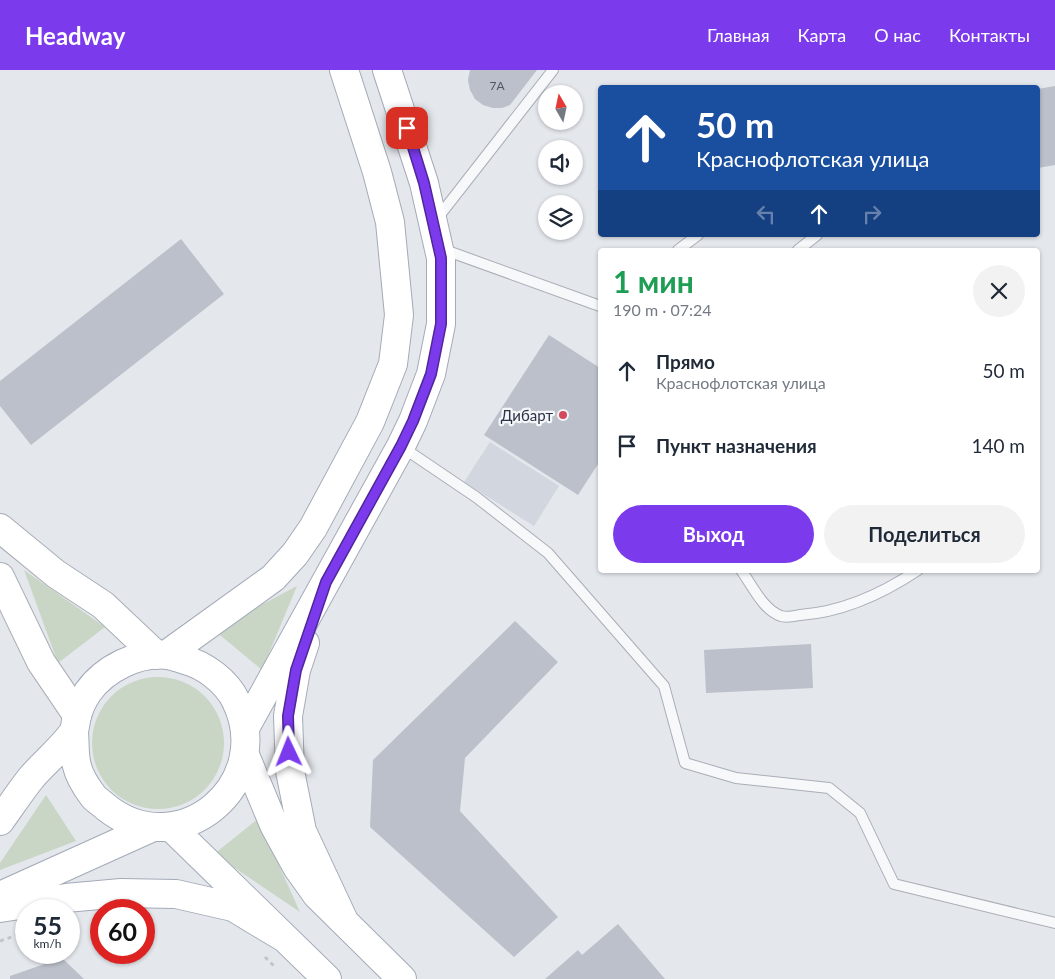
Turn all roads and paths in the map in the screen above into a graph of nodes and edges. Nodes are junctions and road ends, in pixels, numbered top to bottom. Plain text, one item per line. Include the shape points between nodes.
1 (344, 70) edge
2 (387, 70) edge
3 (553, 70) edge
4 (436, 235) junction
5 (695, 237) edge
6 (814, 237) edge
7 (681, 248) edge
8 (801, 248) edge
9 (598, 305) edge
10 (401, 446) junction
11 (0, 528) edge
12 (743, 573) edge
13 (914, 573) edge
14 (0, 577) edge
15 (326, 582) junction
16 (161, 655) junction
17 (75, 724) junction
18 (245, 728) junction
19 (245, 755) junction
20 (0, 821) edge
21 (162, 827) junction
22 (0, 896) edge
23 (0, 908) edge
24 (344, 921) junction
25 (1055, 923) edge
26 (15, 936) edge
27 (283, 937) junction
28 (0, 941) edge
29 (262, 955) dead end
30 (276, 968) dead end
31 (323, 975) edge
32 (402, 979) edge

1 - 16 main road via 390,222 399,315 393,364 370,422 313,528 295,554 273,578
2 - 4 main road via 424,183
3 - 4 lane
4 - 9 lane
4 - 10 main road via 441,258 441,324 431,374
5 - 7 lane
6 - 8 lane
10 - 15 main road
10 - 25 lane via 476,497 548,553 664,686 685,763 736,778 829,788 860,812 894,884
11 - 16 main road via 56,574 103,605
12 - 13 lane via 768,607 782,617 821,614 858,602 892,588
14 - 17 main road
15 - 18 main road
15 - 24 main road via 296,670 288,716 290,771 302,830
16 - 17 main road via 130,660 107,673 88,692
16 - 18 main road via 194,662 218,678 236,700
17 - 20 main road
17 - 21 main road via 77,766 93,797 120,818
18 - 19 main road
19 - 21 main road via 236,781 220,803 198,818
19 - 24 main road via 274,825 297,867 318,896
21 - 22 main road
21 - 27 main road
23 - 27 main road via 121,893 176,894 233,907
24 - 32 main road
26 - 28 path
27 - 31 main road
29 - 30 path

